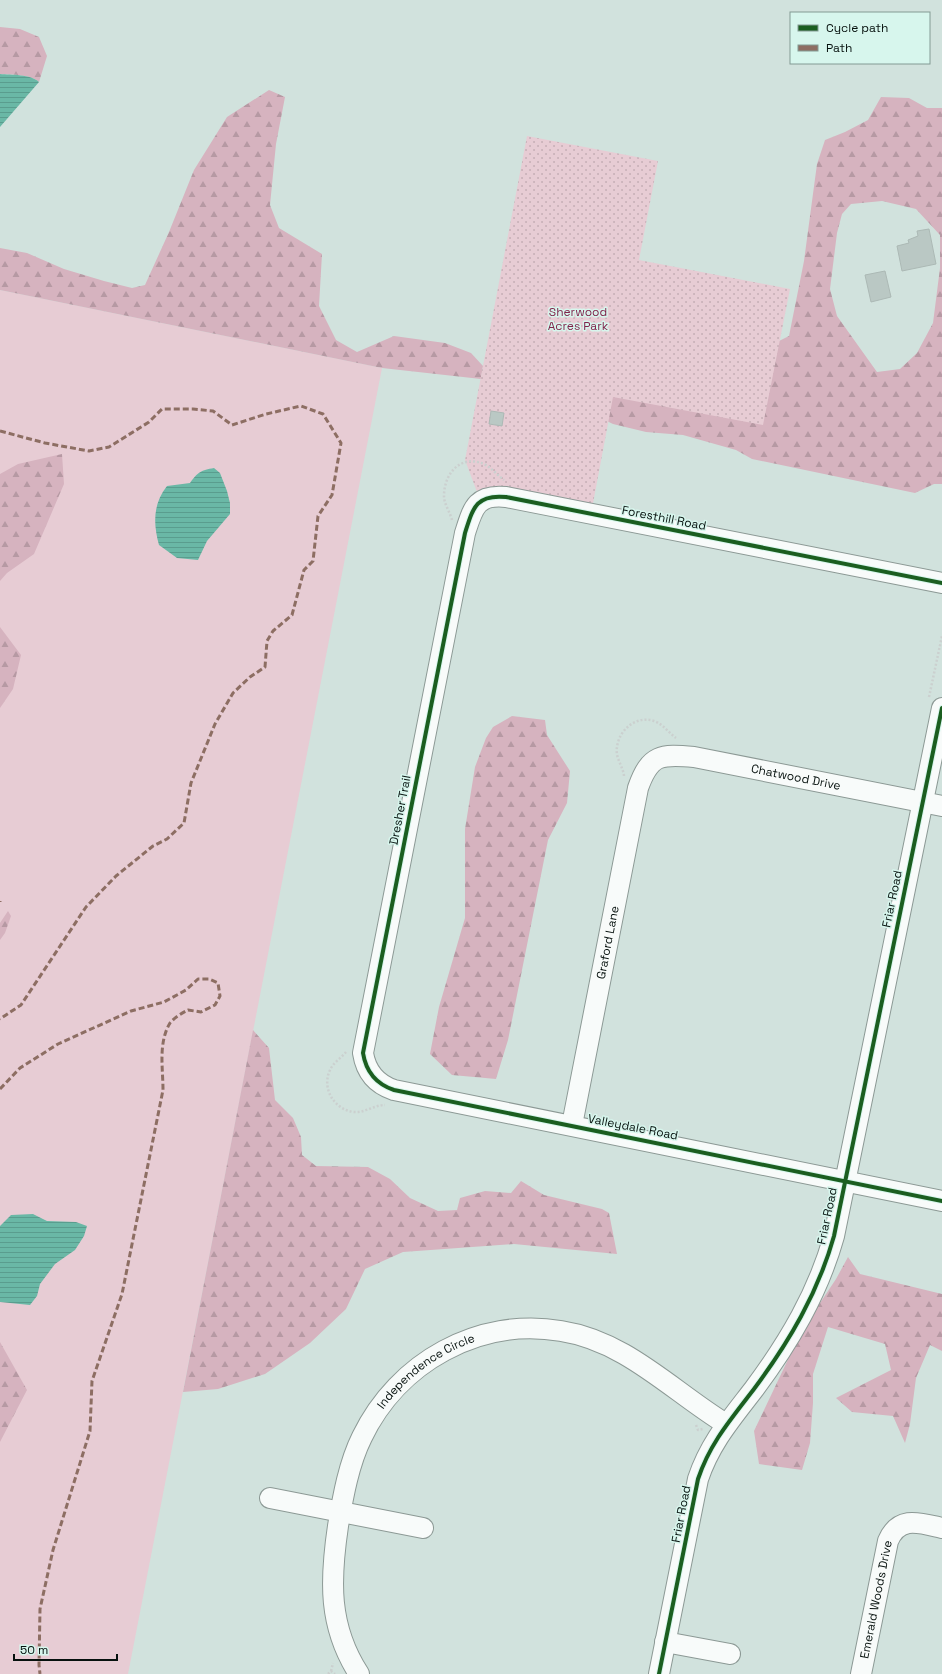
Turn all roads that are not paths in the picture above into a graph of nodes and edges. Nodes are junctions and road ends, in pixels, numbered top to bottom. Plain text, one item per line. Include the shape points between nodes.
1 (942, 583) edge
2 (452, 595) joint
3 (942, 708) edge
4 (652, 762) joint
5 (922, 802) junction
6 (942, 806) edge
7 (367, 1029) joint
8 (572, 1125) junction
9 (845, 1180) junction
10 (942, 1201) edge
11 (726, 1424) junction
12 (270, 1498) dead end
13 (341, 1512) junction
14 (423, 1528) dead end
15 (942, 1528) edge
16 (665, 1642) junction
17 (730, 1654) dead end
18 (357, 1673) edge
19 (658, 1674) edge
20 (861, 1674) edge

1 - 2 street, Foresthill Road via 497,496 480,500 473,508
2 - 7 street, Dresher Trail
3 - 5 street, Friar Road
4 - 5 street, Chatwood Drive via 672,755 694,757
4 - 8 street, Graford Lane via 643,773 638,788
5 - 6 street, Chatwood Drive
5 - 9 street, Friar Road
7 - 8 street, Valleydale Road via 363,1053 366,1067 374,1078 387,1087
8 - 9 street, Valleydale Road
9 - 10 street, Valleydale Road
9 - 11 street, Friar Road via 834,1236 821,1277 784,1346
11 - 13 street, Independence Circle via 701,1409 623,1352 596,1339 561,1331 523,1328 482,1335 430,1358 413,1370 385,1399 361,1438
11 - 16 street, Friar Road via 708,1452 698,1479
12 - 13 street
13 - 14 street
13 - 18 street, Independence Circle via 333,1560 333,1596 339,1630
15 - 20 street, Emerald Woods Drive via 911,1522 896,1528 891,1534
16 - 17 street
16 - 19 street, Friar Road

